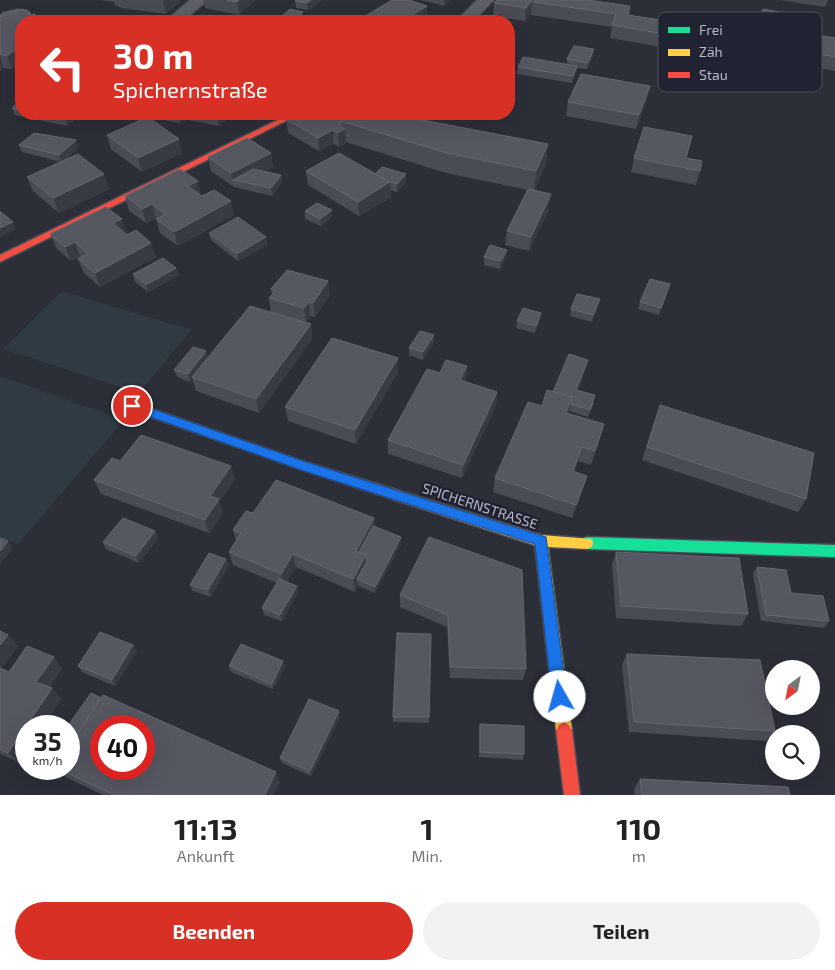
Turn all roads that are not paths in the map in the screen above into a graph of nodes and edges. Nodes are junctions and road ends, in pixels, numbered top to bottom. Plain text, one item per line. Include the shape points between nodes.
1 (200, 0) edge
2 (486, 0) edge
3 (181, 15) edge
4 (470, 15) edge
5 (284, 120) edge
6 (0, 259) edge
7 (132, 406) dead end
8 (541, 541) junction
9 (835, 551) edge
10 (572, 795) edge

1 - 3 street
2 - 4 street
5 - 6 street
7 - 8 street, SPICHERNSTRASSE via 304,466
8 - 9 street, SPICHERNSTRASSE
8 - 10 street

